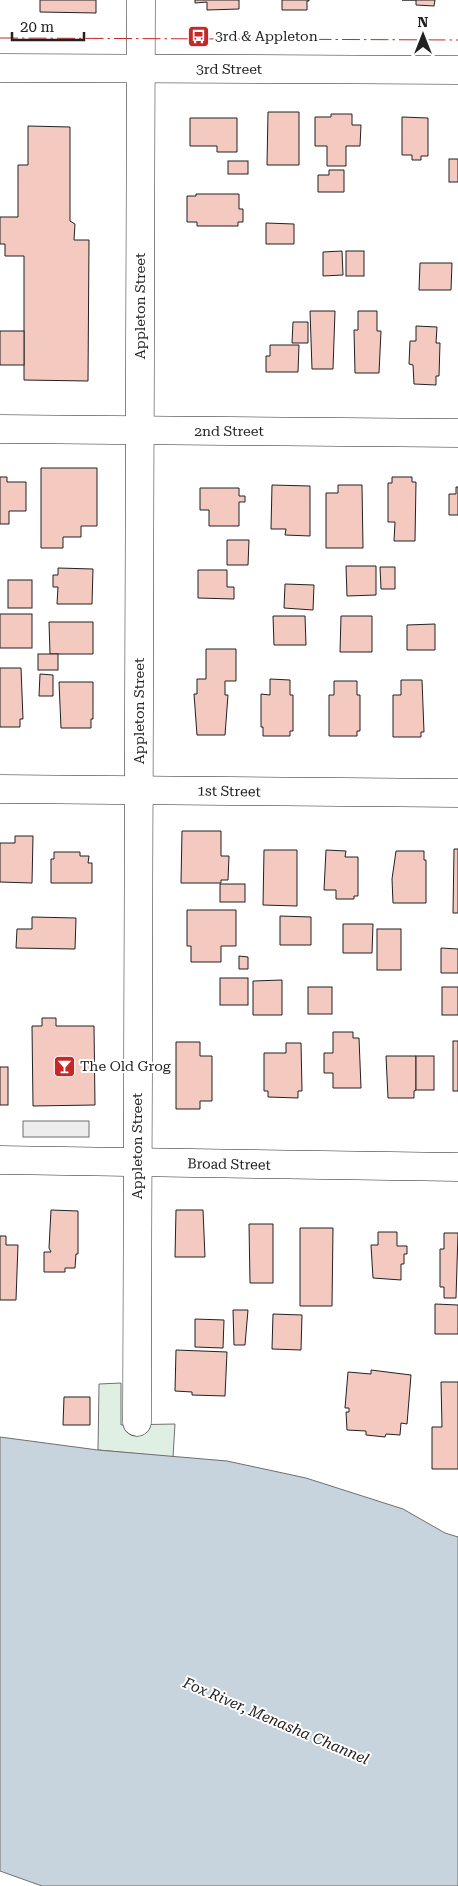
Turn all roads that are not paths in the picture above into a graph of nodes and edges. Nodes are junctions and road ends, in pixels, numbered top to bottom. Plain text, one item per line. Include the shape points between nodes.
1 (141, 0) edge
2 (0, 68) edge
3 (140, 69) junction
4 (458, 70) edge
5 (0, 429) edge
6 (140, 430) junction
7 (458, 433) edge
8 (0, 789) edge
9 (138, 790) junction
10 (458, 793) edge
11 (0, 1160) edge
12 (137, 1162) junction
13 (458, 1167) edge
14 (137, 1422) dead end

1 - 3 street, Appleton Street
2 - 3 street, 3rd Street
3 - 4 street, 3rd Street
3 - 6 street, Appleton Street
5 - 6 street, 2nd Street
6 - 7 street, 2nd Street
6 - 9 street, Appleton Street
8 - 9 street, 1st Street
9 - 10 street, 1st Street
9 - 12 street, Appleton Street
11 - 12 street, Broad Street
12 - 13 street, Broad Street
12 - 14 street, Appleton Street

